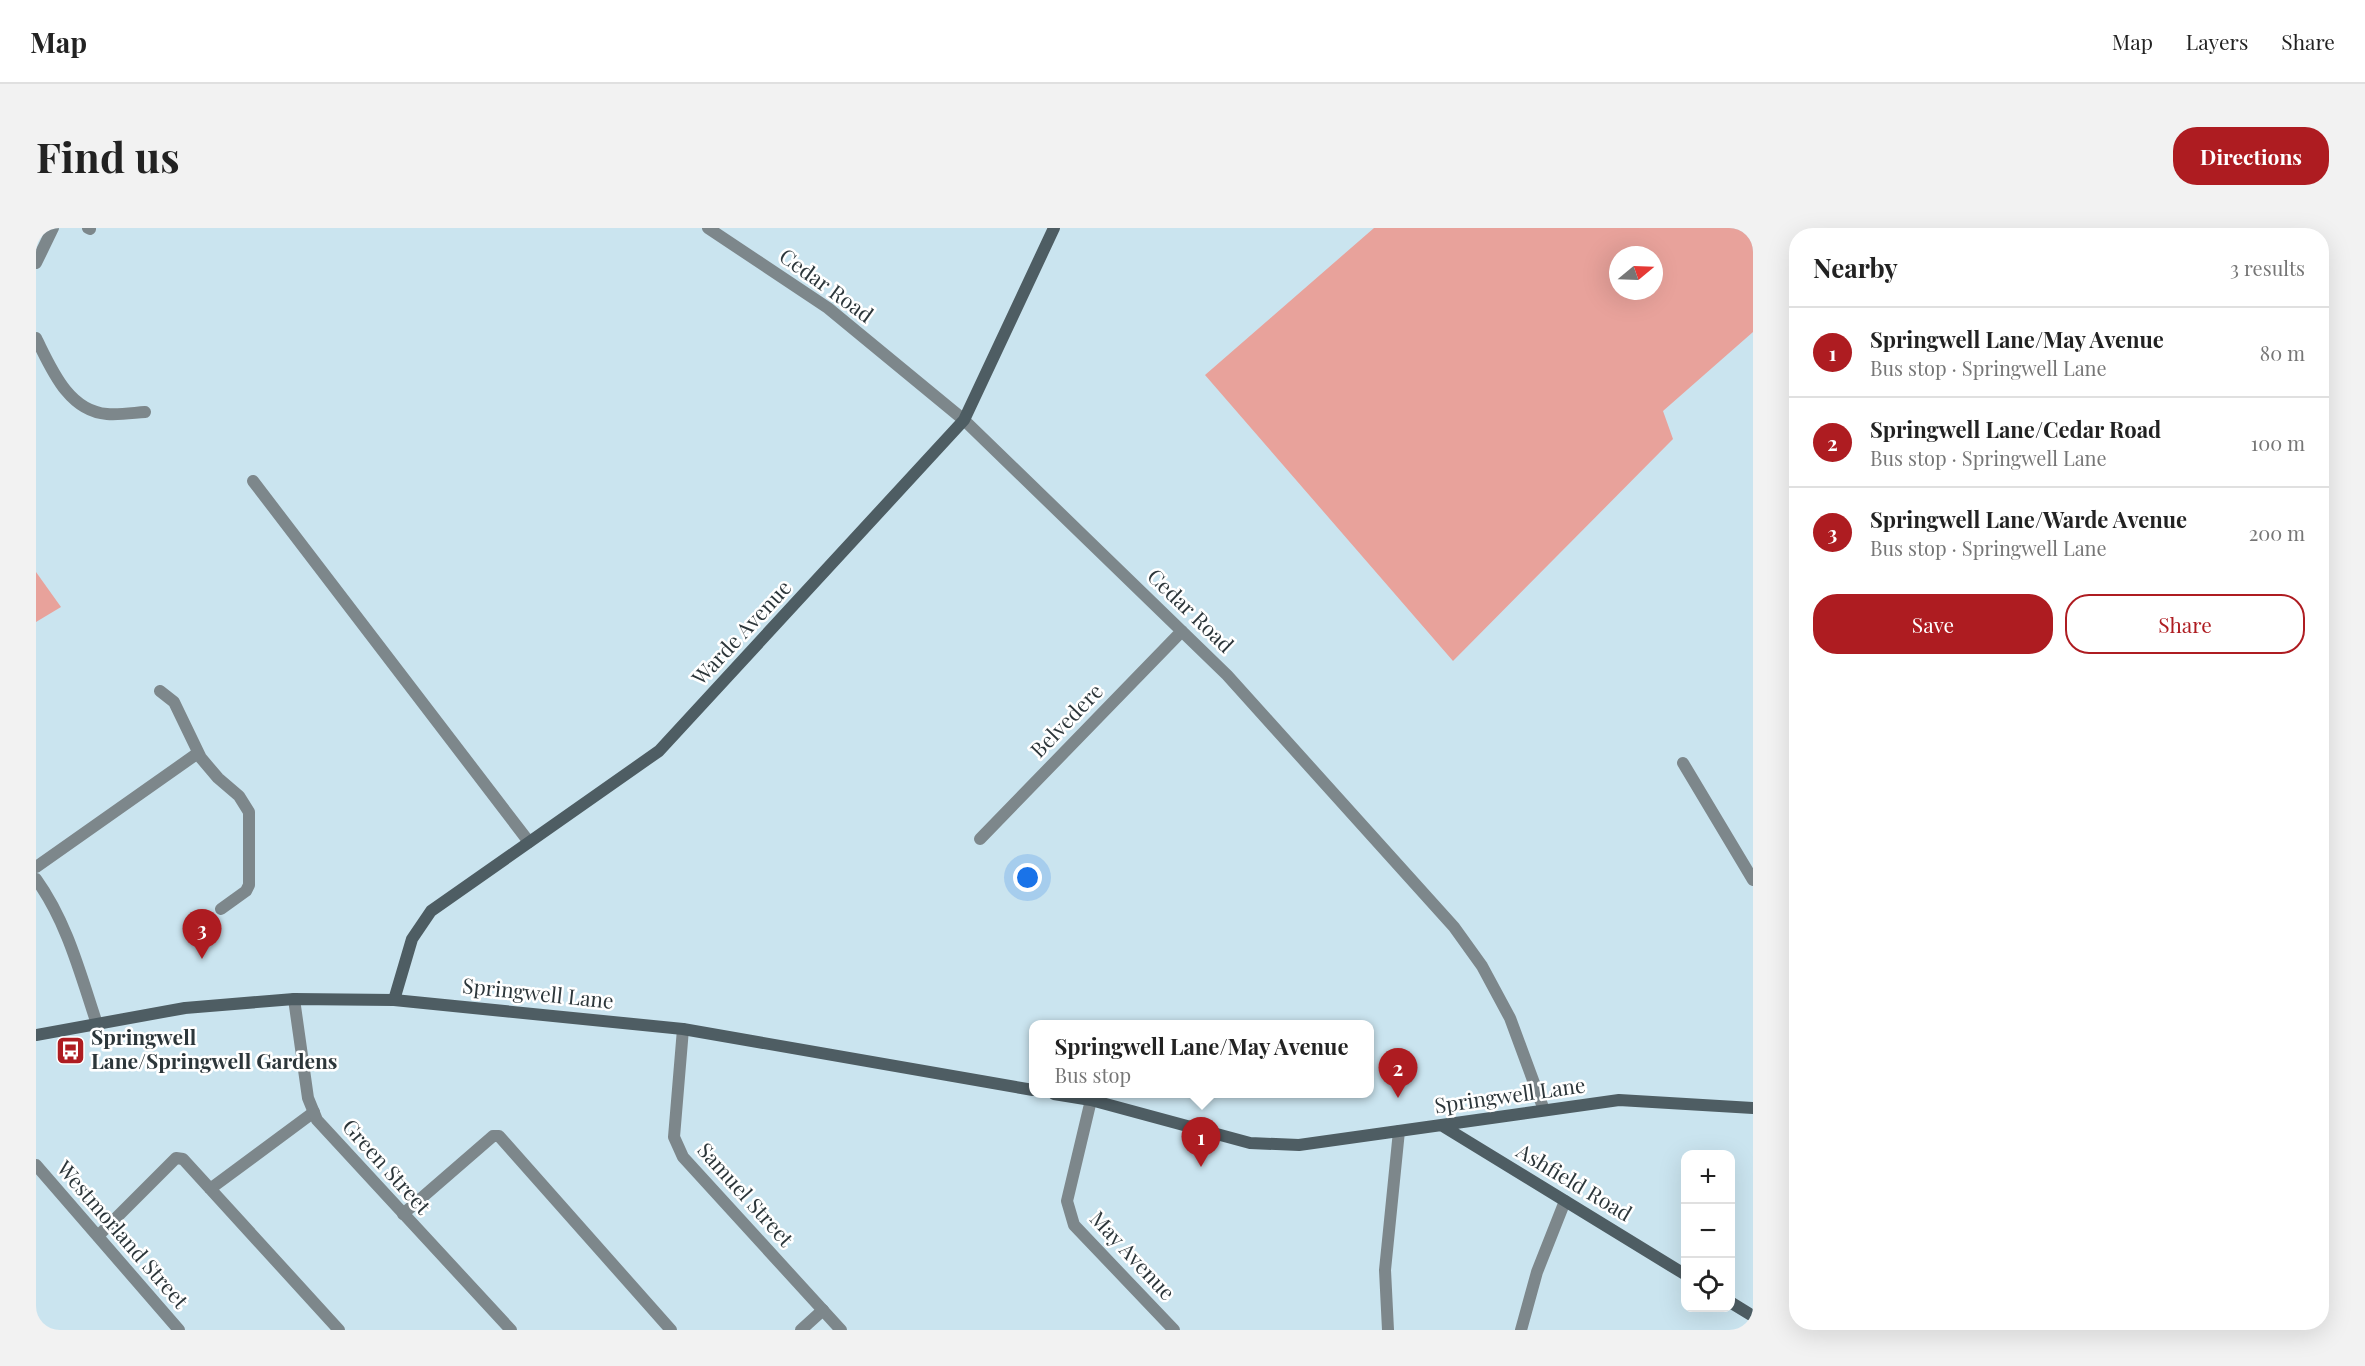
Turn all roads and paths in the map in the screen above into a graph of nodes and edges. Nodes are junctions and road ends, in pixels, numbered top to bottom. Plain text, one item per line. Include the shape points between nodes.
1 (52, 228) edge
2 (708, 228) edge
3 (1054, 228) edge
4 (36, 263) edge
5 (36, 338) edge
6 (145, 412) dead end
7 (964, 420) junction
8 (253, 481) dead end
9 (1182, 632) junction
10 (160, 691) dead end
11 (198, 753) junction
12 (1683, 763) dead end
13 (980, 839) dead end
14 (529, 842) junction
15 (36, 867) edge
16 (36, 879) edge
17 (1753, 880) edge
18 (221, 909) dead end
19 (294, 999) junction
20 (394, 1000) junction
21 (97, 1024) junction
22 (683, 1029) junction
23 (36, 1035) edge
24 (1029, 1089) edge
25 (1079, 1098) edge
26 (1091, 1100) junction
27 (1753, 1108) edge
28 (1544, 1110) junction
29 (314, 1112) junction
30 (1441, 1125) junction
31 (1399, 1131) junction
32 (36, 1165) edge
33 (210, 1189) junction
34 (1565, 1201) junction
35 (403, 1214) junction
36 (98, 1236) junction
37 (1681, 1272) edge
38 (1735, 1305) edge
39 (823, 1310) junction
40 (1753, 1316) edge
41 (179, 1330) edge
42 (339, 1330) edge
43 (511, 1330) edge
44 (671, 1330) edge
45 (801, 1330) edge
46 (841, 1330) edge
47 (1173, 1330) edge
48 (1388, 1330) edge
49 (1521, 1330) edge

1 - 4 street
2 - 7 street, Cedar Road via 828,308
3 - 7 street, Warde Avenue
5 - 6 street via 56,379 81,405 105,414
7 - 9 street, Cedar Road
7 - 14 street, Warde Avenue via 659,751
8 - 14 street
9 - 13 street, Belvedere
9 - 28 street, Cedar Road via 1227,675 1454,927 1482,966 1510,1018
10 - 11 street via 174,702
11 - 15 street
11 - 18 street via 249,812 249,885
12 - 17 street
14 - 20 street, Warde Avenue via 431,911 412,939
16 - 21 street via 66,929
19 - 20 street, Springwell Lane
19 - 21 street, Springwell Lane via 186,1008
19 - 29 street, Green Street via 308,1098
20 - 22 street, Springwell Lane
21 - 23 street, Springwell Lane
22 - 24 street, Springwell Lane
22 - 39 street, Samuel Street via 674,1137 683,1157
25 - 26 street, Springwell Lane
26 - 31 street, Springwell Lane via 1250,1143 1299,1145
26 - 47 street, May Avenue via 1067,1201 1074,1225
27 - 28 street, Springwell Lane via 1619,1100
28 - 30 street, Springwell Lane
29 - 33 street
29 - 35 street, Green Street
30 - 31 street, Springwell Lane
30 - 34 street, Ashfield Road
31 - 48 street via 1385,1270
32 - 36 street, Westmorland Street
33 - 36 street via 183,1159 176,1158
33 - 42 street
34 - 37 street, Ashfield Road
34 - 49 street via 1537,1272
35 - 43 street, Green Street
35 - 44 street via 493,1136 499,1136
36 - 41 street, Westmorland Street
38 - 40 street
39 - 45 street
39 - 46 street, Samuel Street

